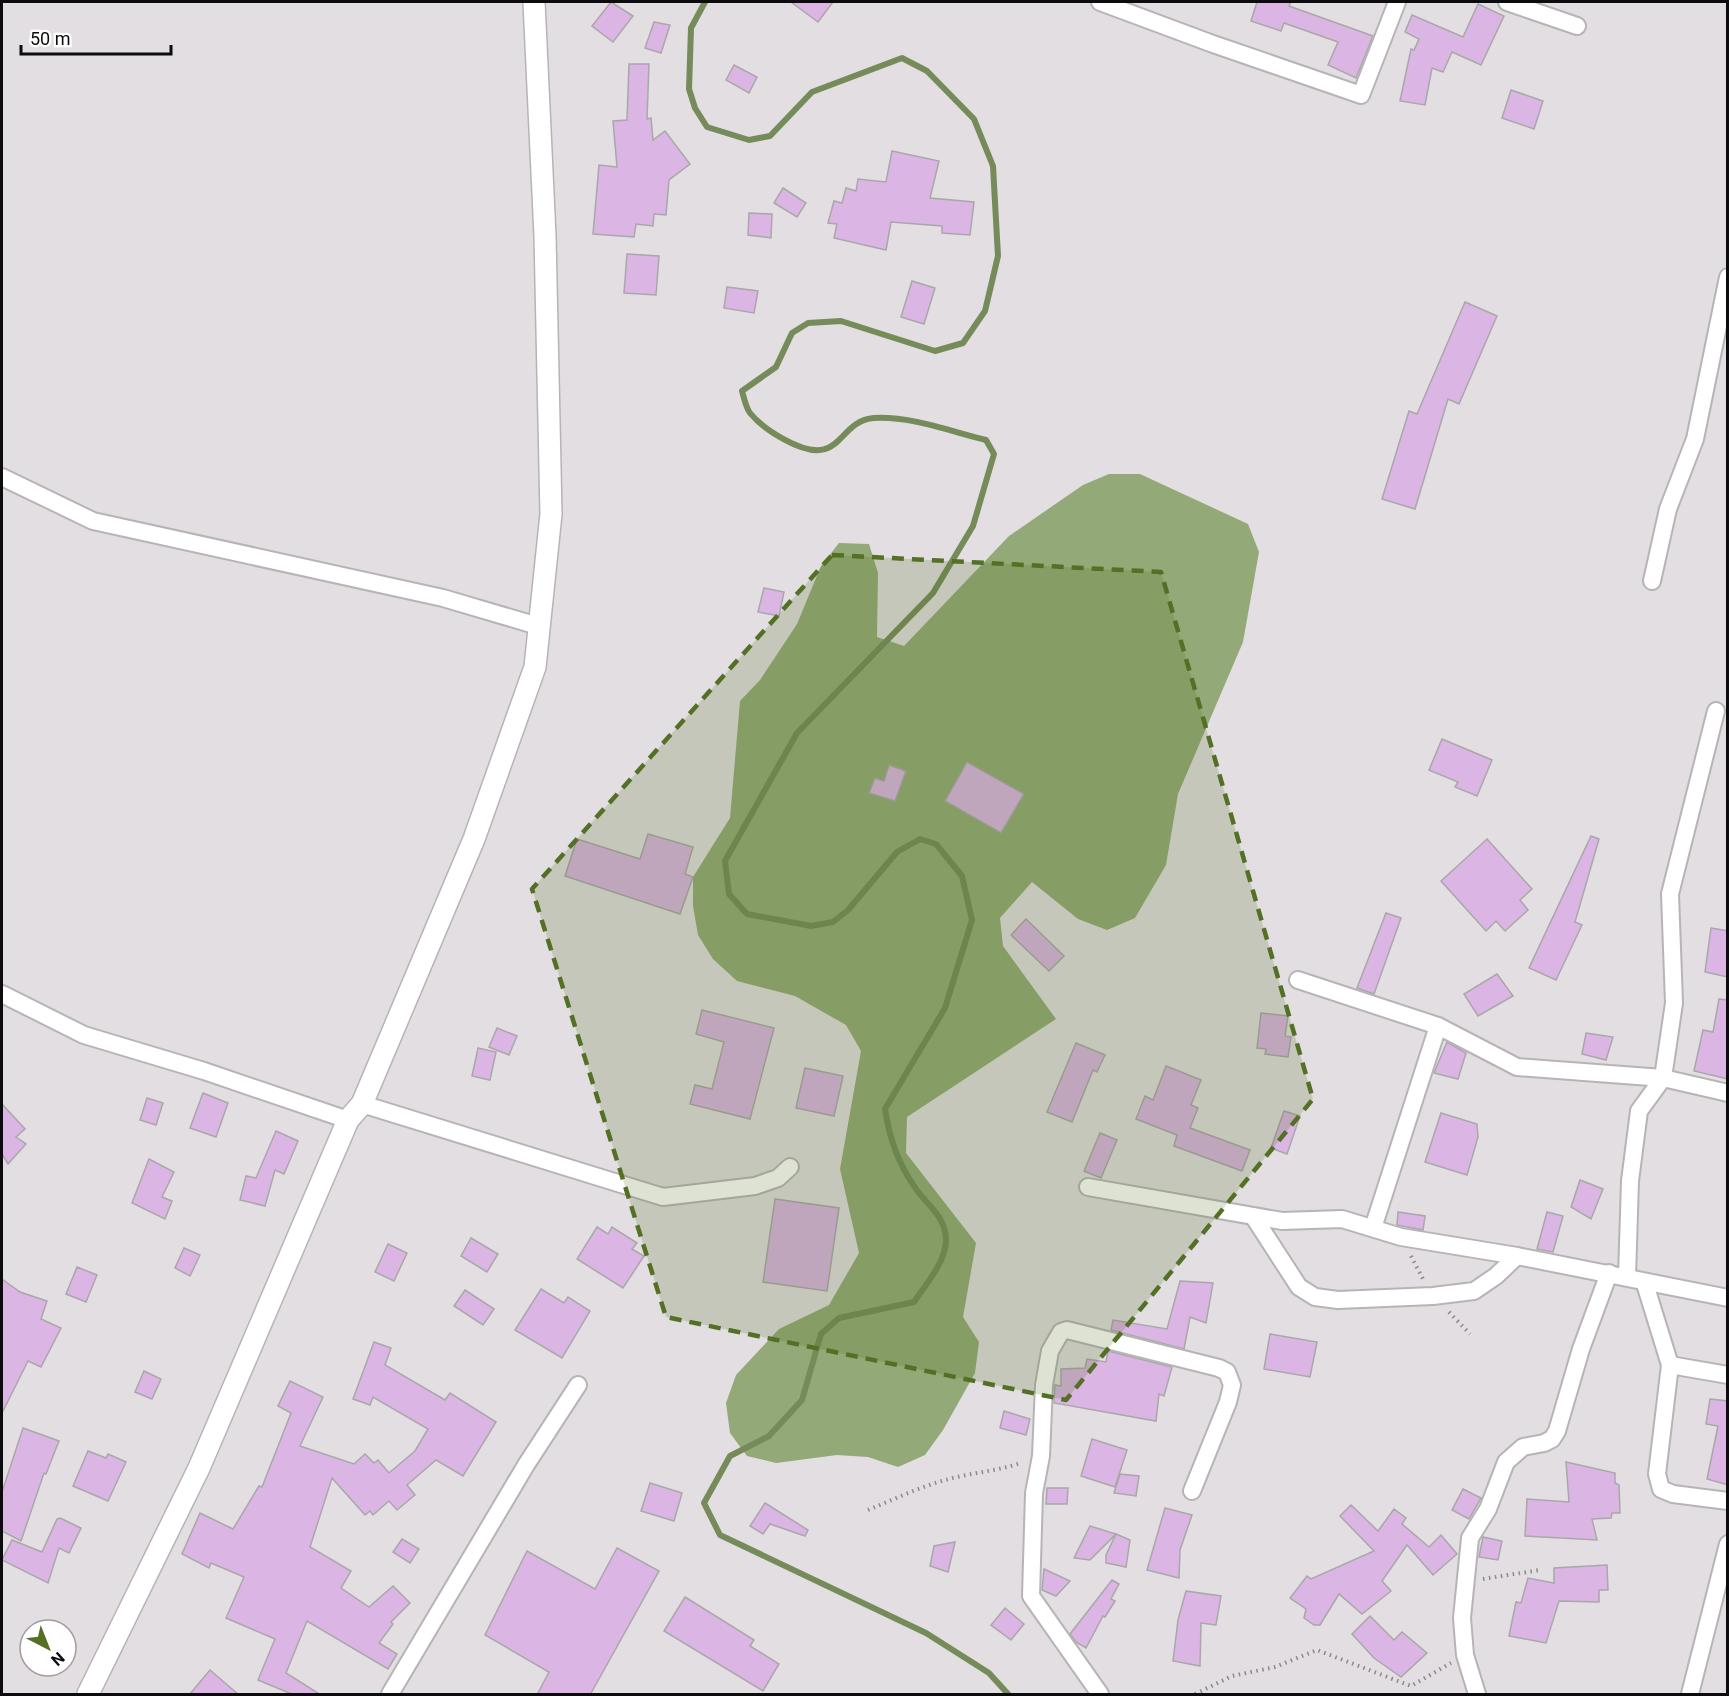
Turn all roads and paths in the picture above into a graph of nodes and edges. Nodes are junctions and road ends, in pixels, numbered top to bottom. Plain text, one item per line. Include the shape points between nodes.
1 (534, 2) edge
2 (1100, 2) edge
3 (1397, 2) edge
4 (1507, 2) edge
5 (1577, 26) dead end
6 (1728, 277) edge
7 (2, 477) edge
8 (1652, 581) dead end
9 (538, 626) junction
10 (1716, 711) dead end
11 (1298, 980) dead end
12 (2, 994) edge
13 (1438, 1026) junction
14 (1663, 1078) junction
15 (1728, 1093) edge
16 (362, 1104) junction
17 (348, 1120) junction
18 (790, 1167) dead end
19 (1088, 1187) dead end
20 (1253, 1215) junction
21 (1373, 1228) junction
22 (1516, 1256) junction
23 (1609, 1274) junction
24 (1627, 1277) junction
25 (1646, 1284) junction
26 (1728, 1298) edge
27 (1670, 1365) junction
28 (1728, 1375) edge
29 (578, 1385) dead end
30 (1041, 1456) junction
31 (1192, 1491) dead end
32 (1728, 1501) edge
33 (868, 1510) dead end
34 (1728, 1544) edge
35 (1540, 1570) dead end
36 (1464, 1581) junction
37 (1465, 1655) junction
38 (88, 1695) edge
39 (390, 1695) edge
40 (1100, 1695) edge
41 (1195, 1695) edge
42 (1477, 1695) edge
43 (1690, 1695) edge

1 - 9 street via 545,236 551,514
2 - 3 street via 1361,95
4 - 5 street
6 - 8 street via 1695,439 1668,509
7 - 9 street via 93,520 443,598
9 - 16 street via 535,667 474,839
10 - 14 street via 1670,894 1674,1003
11 - 13 street
12 - 17 street via 84,1035
13 - 14 street via 1517,1067
13 - 21 street
14 - 15 street
14 - 24 street via 1639,1111 1630,1180
16 - 17 street
16 - 18 street via 663,1197 755,1186 778,1178
17 - 38 street via 199,1468
19 - 20 street
20 - 21 street via 1282,1221 1342,1219
20 - 22 street via 1299,1287 1315,1297 1338,1300 1474,1291
21 - 22 street via 1401,1237
22 - 23 street
23 - 24 street
23 - 36 street via 1557,1431 1552,1439 1523,1447 1506,1462 1488,1509 1470,1538
24 - 25 street
25 - 26 street
25 - 27 street
27 - 28 street
27 - 32 street via 1657,1474 1661,1490
29 - 39 street
30 - 31 street via 1044,1385 1050,1351 1061,1332 1067,1330 1227,1372 1232,1385 1228,1402
30 - 33 path via 1000,1471 919,1488
30 - 40 street via 1034,1493 1031,1596
34 - 43 street
35 - 36 path
36 - 37 street
37 - 41 path via 1411,1686 1317,1650 1275,1667 1232,1676
37 - 42 street

